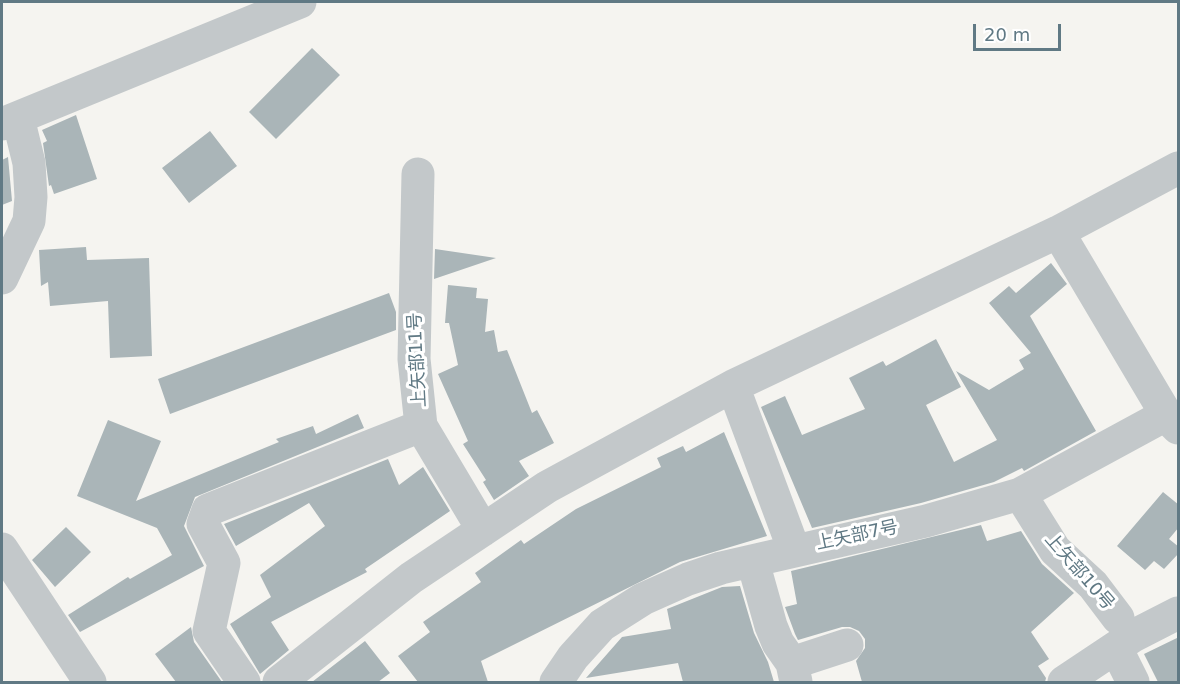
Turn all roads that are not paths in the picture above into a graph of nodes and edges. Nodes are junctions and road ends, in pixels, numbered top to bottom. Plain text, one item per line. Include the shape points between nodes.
1 (300, 2) edge
2 (10, 121) edge
3 (1179, 168) edge
4 (418, 174) dead end
5 (1058, 232) junction
6 (2, 278) edge
7 (733, 386) junction
8 (1175, 423) edge
9 (421, 426) junction
10 (1020, 494) junction
11 (483, 530) junction
12 (2, 549) edge
13 (794, 550) junction
14 (753, 562) junction
15 (1179, 613) edge
16 (1117, 633) junction
17 (847, 645) dead end
18 (794, 673) edge
19 (293, 678) edge
20 (90, 682) edge
21 (244, 682) edge
22 (556, 682) edge
23 (1064, 682) edge
24 (1133, 682) edge

1 - 2 street
2 - 6 street via 29,163 31,197 29,221
3 - 5 street
4 - 9 street, 上矢部11号 via 414,358
5 - 7 street
5 - 8 street
7 - 11 street via 547,487
7 - 13 street
8 - 10 street, 上矢部7号 via 1160,418
9 - 11 street, 上矢部11号
9 - 21 street via 208,510 204,524 224,563 209,631
10 - 13 street, 上矢部7号 via 926,521
10 - 16 street, 上矢部10号 via 1055,550 1093,585
11 - 19 street via 411,578
12 - 20 street
13 - 14 street, 上矢部7号
14 - 18 street via 771,626
14 - 22 street, 上矢部7号 via 688,579 643,599 602,625
15 - 16 street
16 - 23 street
16 - 24 street, 上矢部10号
17 - 18 street

